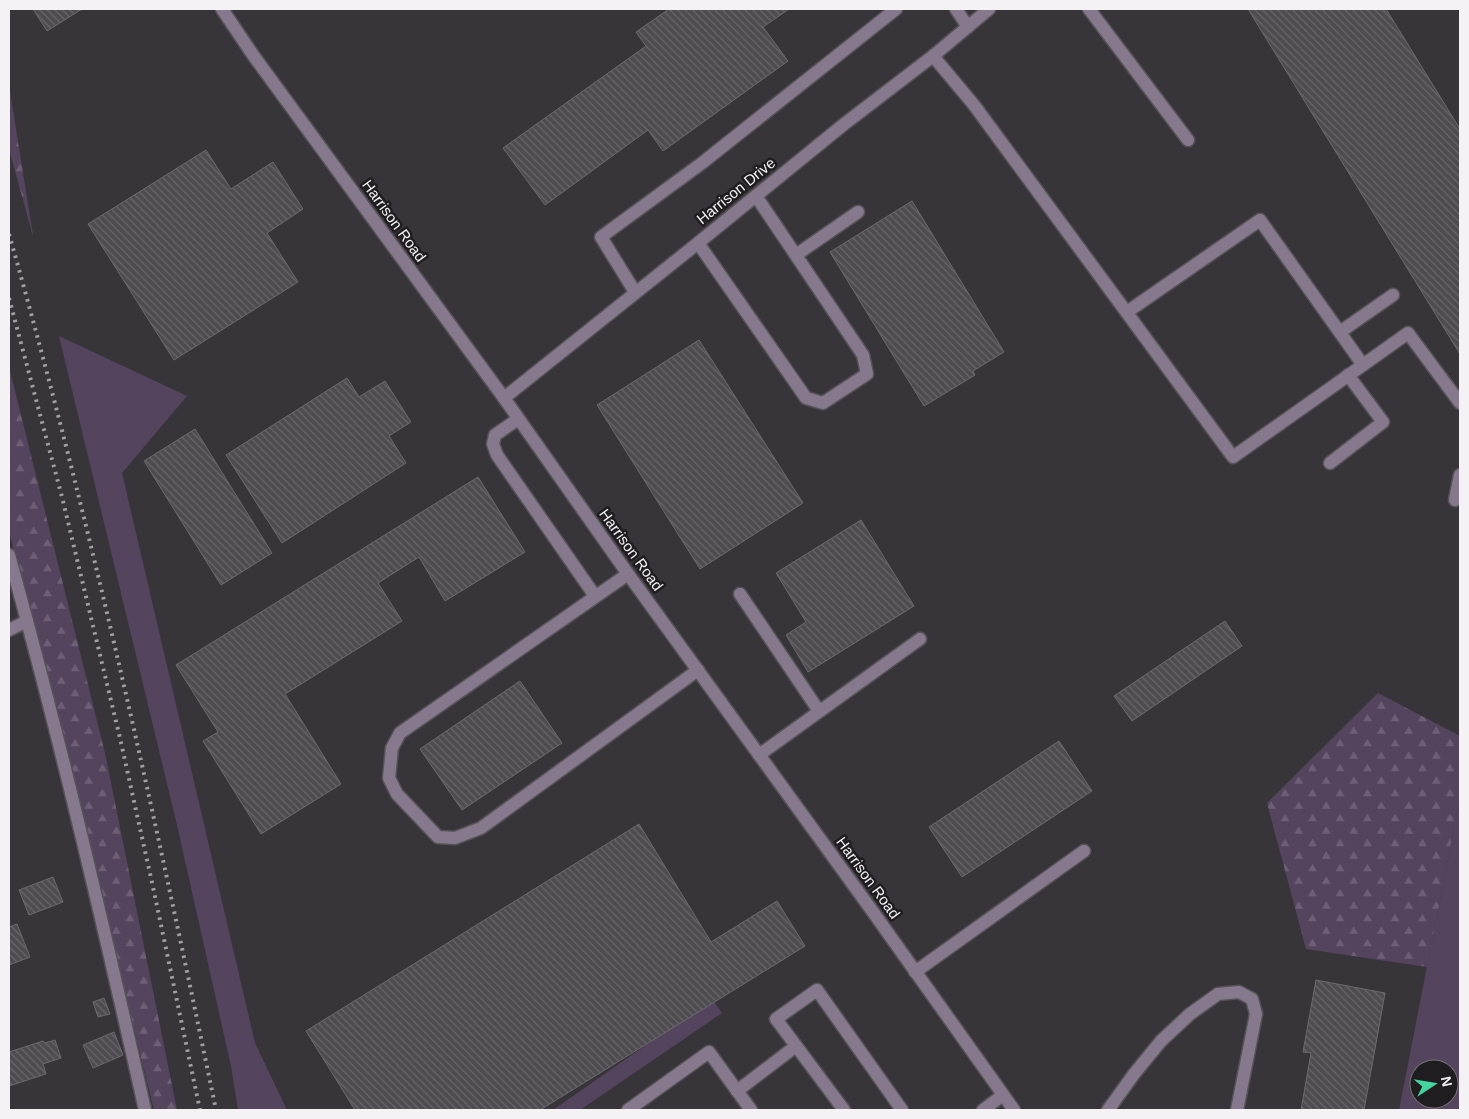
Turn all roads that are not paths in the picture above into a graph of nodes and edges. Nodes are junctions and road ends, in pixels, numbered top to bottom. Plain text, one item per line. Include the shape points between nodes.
1 (222, 9) edge
2 (896, 9) edge
3 (956, 9) edge
4 (989, 9) edge
5 (1089, 9) edge
6 (968, 26) junction
7 (932, 56) junction
8 (1188, 140) dead end
9 (756, 196) junction
10 (858, 212) dead end
11 (698, 243) junction
12 (796, 255) junction
13 (636, 292) junction
14 (1393, 295) dead end
15 (1127, 312) junction
16 (1340, 332) junction
17 (1363, 365) junction
18 (1348, 375) junction
19 (504, 398) junction
20 (1460, 403) edge
21 (518, 419) junction
22 (1330, 463) dead end
23 (1460, 475) edge
24 (1455, 500) dead end
25 (9, 555) edge
26 (628, 574) junction
27 (740, 594) dead end
28 (595, 596) junction
29 (27, 621) junction
30 (9, 630) edge
31 (920, 639) dead end
32 (698, 670) junction
33 (819, 711) junction
34 (759, 755) junction
35 (1084, 851) dead end
36 (915, 972) junction
37 (796, 1046) junction
38 (737, 1091) junction
39 (1003, 1095) junction
40 (145, 1110) edge
41 (628, 1110) edge
42 (751, 1110) edge
43 (844, 1110) edge
44 (902, 1110) edge
45 (983, 1110) edge
46 (1014, 1110) edge
47 (1108, 1110) edge
48 (1237, 1110) edge

1 - 19 street, Harrison Road
2 - 13 street via 702,163 600,237
3 - 6 street
4 - 6 street, Harrison Drive
5 - 8 street
6 - 7 street, Harrison Drive
7 - 9 street, Harrison Drive
7 - 15 street via 974,105
9 - 11 street, Harrison Drive
9 - 12 street
10 - 12 street
11 - 12 street via 806,398 823,403 867,374 863,356
11 - 13 street, Harrison Drive
13 - 19 street, Harrison Drive
14 - 16 street
15 - 16 street via 1260,220
15 - 18 street via 1233,457
16 - 17 street
17 - 18 street
17 - 20 street via 1408,333
18 - 22 street via 1383,422
19 - 21 street, Harrison Road
21 - 26 street, Harrison Road
21 - 28 street via 495,436 493,444 497,455
23 - 24 street
25 - 29 street
26 - 28 street
26 - 32 street, Harrison Road
27 - 33 street
28 - 32 street via 400,733 392,748 389,778 397,794 438,837 454,838 481,828
29 - 30 street
29 - 40 street via 90,870
31 - 33 street
32 - 34 street, Harrison Road
33 - 34 street
34 - 36 street, Harrison Road
35 - 36 street
36 - 39 street, Harrison Road
37 - 38 street
37 - 43 street
37 - 44 street via 776,1020 817,990
38 - 41 street via 709,1052
38 - 42 street
39 - 45 street
39 - 46 street, Harrison Road
47 - 48 street via 1161,1041 1183,1020 1218,994 1239,992 1252,1000 1256,1014

